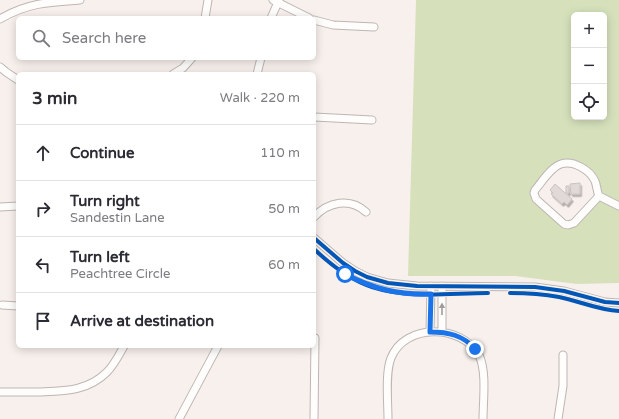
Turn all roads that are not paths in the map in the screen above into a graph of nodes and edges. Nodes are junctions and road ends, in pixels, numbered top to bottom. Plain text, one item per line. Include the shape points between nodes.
1 (80, 0) edge
2 (208, 0) edge
3 (277, 1) edge
4 (205, 16) edge
5 (272, 16) edge
6 (305, 16) edge
7 (0, 19) edge
8 (316, 21) edge
9 (374, 27) dead end
10 (190, 60) edge
11 (260, 60) edge
12 (0, 67) edge
13 (176, 72) edge
14 (258, 72) edge
15 (16, 79) edge
16 (316, 117) edge
17 (372, 120) dead end
18 (599, 196) junction
19 (16, 206) edge
20 (619, 206) edge
21 (0, 207) edge
22 (366, 212) dead end
23 (316, 215) edge
24 (316, 240) edge
25 (431, 286) junction
26 (442, 286) junction
27 (619, 303) edge
28 (2, 305) dead end
29 (16, 306) edge
30 (430, 332) junction
31 (442, 332) junction
32 (123, 348) edge
33 (217, 348) edge
34 (315, 348) edge
35 (563, 355) dead end
36 (0, 392) edge
37 (179, 419) edge
38 (314, 419) edge
39 (388, 419) edge
40 (483, 419) edge
41 (558, 419) edge

1 - 7 street via 33,4
2 - 4 street
3 - 5 street
3 - 6 street
8 - 9 street via 333,25
10 - 13 street
11 - 14 street
12 - 15 street
16 - 17 street
18 - 18 street via 592,177 576,164 569,163 557,166 534,193 536,199 568,225 574,223
18 - 20 street
19 - 21 street
22 - 23 street via 356,205 339,203 325,208
24 - 25 street via 343,263 367,277 402,285
25 - 26 street
25 - 30 street
26 - 27 street via 535,287
31 -> 26 street
28 - 29 street
30 - 31 street
30 - 39 street via 408,338 391,356 388,370
31 - 40 street via 464,339 479,356 484,376
32 - 36 street via 106,373 86,387 67,391
33 - 37 street
34 - 38 street
35 - 41 street via 563,386

